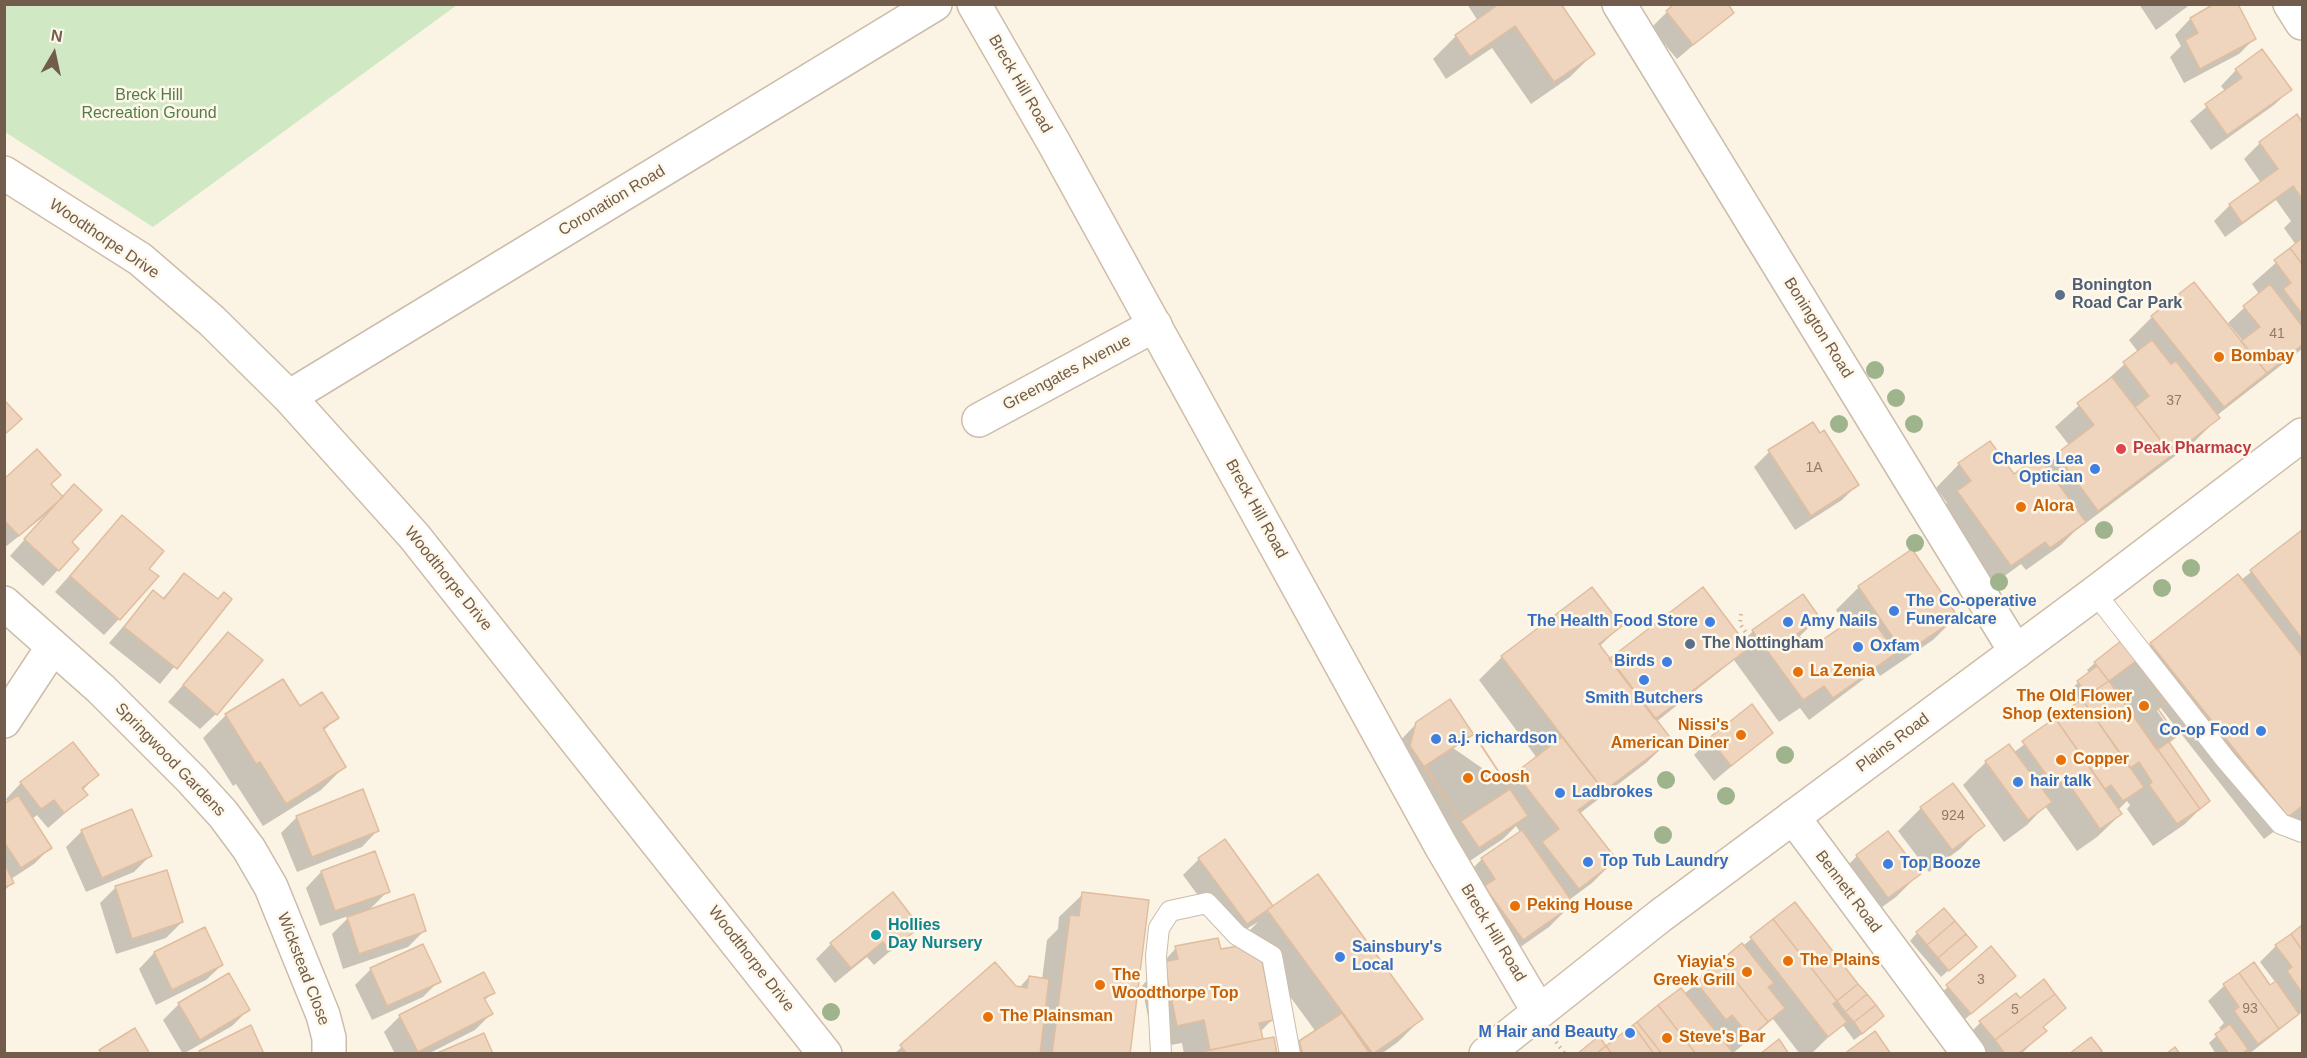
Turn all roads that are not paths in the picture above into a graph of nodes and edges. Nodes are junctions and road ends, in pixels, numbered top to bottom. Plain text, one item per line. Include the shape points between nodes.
1 (935, 4) edge
2 (974, 4) edge
3 (1618, 4) edge
4 (2290, 4) edge
5 (2302, 23) edge
6 (4, 172) edge
7 (1155, 325) junction
8 (289, 397) junction
9 (979, 420) dead end
10 (2302, 435) edge
11 (2096, 593) junction
12 (4, 603) edge
13 (52, 648) junction
14 (2016, 652) junction
15 (4, 721) edge
16 (1793, 817) junction
17 (2302, 832) edge
18 (271, 886) joint
19 (1539, 1012) junction
20 (329, 1053) edge
21 (825, 1053) edge
22 (1161, 1053) edge
23 (1290, 1053) edge
24 (1486, 1053) edge
25 (1969, 1053) edge

1 - 8 street, Coronation Road
2 - 7 street, Breck Hill Road
3 - 14 street, Bonington Road
4 - 5 street
6 - 8 street, Woodthorpe Drive via 140,259 212,321
7 - 9 street, Greengates Avenue
7 - 19 street, Breck Hill Road via 1440,844
8 - 21 street, Woodthorpe Drive via 414,536
10 - 11 street, Plains Road
11 - 14 street, Plains Road
11 - 17 lane via 2226,760 2282,824
12 - 13 street, Springwood Gardens
13 - 15 street
13 - 18 street, Springwood Gardens via 101,689 215,805
14 - 16 street, Plains Road
16 - 19 street, Plains Road
16 - 25 street, Bennett Road
18 - 20 street, Wickstead Close via 323,1015
19 - 24 street, Plains Road
22 - 23 lane via 1156,956 1159,928 1170,911 1207,903 1237,935 1272,956

